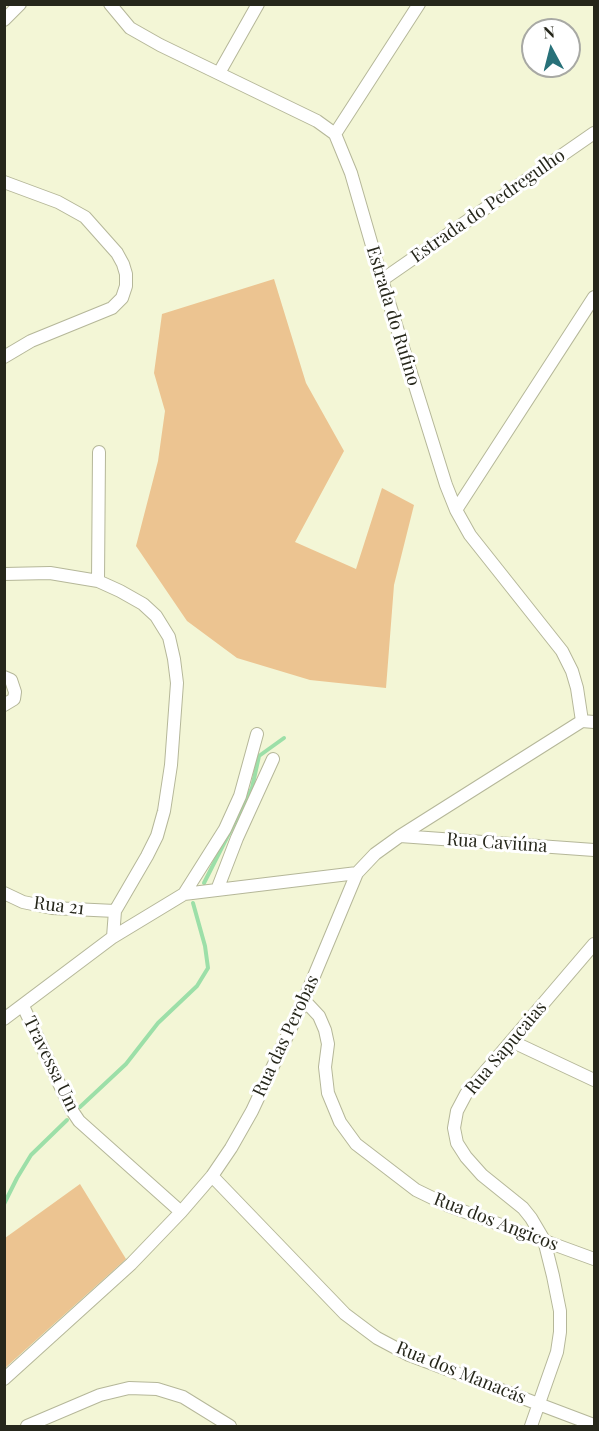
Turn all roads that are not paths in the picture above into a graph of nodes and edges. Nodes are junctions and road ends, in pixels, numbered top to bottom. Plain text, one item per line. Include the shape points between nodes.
1 (20, 4) edge
2 (110, 4) edge
3 (258, 4) edge
4 (419, 4) edge
5 (4, 20) edge
6 (219, 74) junction
7 (594, 133) edge
8 (335, 134) junction
9 (4, 182) edge
10 (382, 280) junction
11 (594, 297) edge
12 (4, 357) edge
13 (99, 452) dead end
14 (456, 510) junction
15 (4, 574) edge
16 (98, 581) junction
17 (4, 676) edge
18 (4, 705) edge
19 (588, 722) edge
20 (257, 734) dead end
21 (273, 759) dead end
22 (400, 836) junction
23 (594, 850) edge
24 (357, 873) junction
25 (217, 890) junction
26 (4, 893) edge
27 (184, 894) junction
28 (115, 911) junction
29 (113, 937) junction
30 (594, 944) edge
31 (304, 1000) junction
32 (23, 1006) junction
33 (4, 1019) edge
34 (511, 1041) junction
35 (594, 1080) edge
36 (212, 1176) junction
37 (181, 1212) junction
38 (544, 1240) junction
39 (594, 1259) edge
40 (4, 1379) edge
41 (540, 1404) junction
42 (594, 1425) edge
43 (27, 1426) edge
44 (230, 1426) edge
45 (531, 1426) edge

1 - 5 street
2 - 6 street via 130,28
3 - 6 street
4 - 8 street
6 - 8 street via 317,121
7 - 10 street, Estrada do Pedregulho
8 - 10 street, Estrada do Rufino via 351,173
9 - 12 street via 86,217 117,253 126,274 122,298 112,308 31,341
10 - 14 street, Estrada do Rufino
11 - 14 street
13 - 16 street
14 - 19 street, Estrada do Rufino via 470,535 562,651
15 - 16 street via 50,573
16 - 28 street via 156,616 169,637 177,683 165,811 147,856
17 - 18 street via 11,680 15,692 14,699
19 - 22 street, Rua das Perobas
20 - 27 street via 240,796 225,830
21 - 25 street
22 - 23 street, Rua Caviúna
22 - 24 street, Rua das Perobas
24 - 25 street
24 - 31 street, Rua das Perobas
25 - 27 street
26 - 28 street, Rua 21 via 52,908
27 - 29 street
28 - 29 street
29 - 32 street
30 - 34 street, Rua Sapucaias
31 - 36 street, Rua das Perobas via 252,1111
31 - 38 street, Rua dos Angicos via 319,1016 325,1030 328,1093 340,1122 356,1144 416,1190
32 - 33 street
32 - 37 street, Travessa Um via 79,1121
34 - 35 street
34 - 38 street, Rua Sapucaias via 466,1095 454,1128 466,1158 523,1208
36 - 37 street, Rua das Perobas
36 - 41 street, Rua dos Manacás via 345,1314 377,1338 409,1355
37 - 40 street, Rua das Perobas via 123,1272
38 - 39 street, Rua dos Angicos
38 - 41 street via 560,1311 560,1332
41 - 42 street, Rua dos Manacás
41 - 45 street
43 - 44 street via 100,1395 129,1388 157,1389 183,1397

